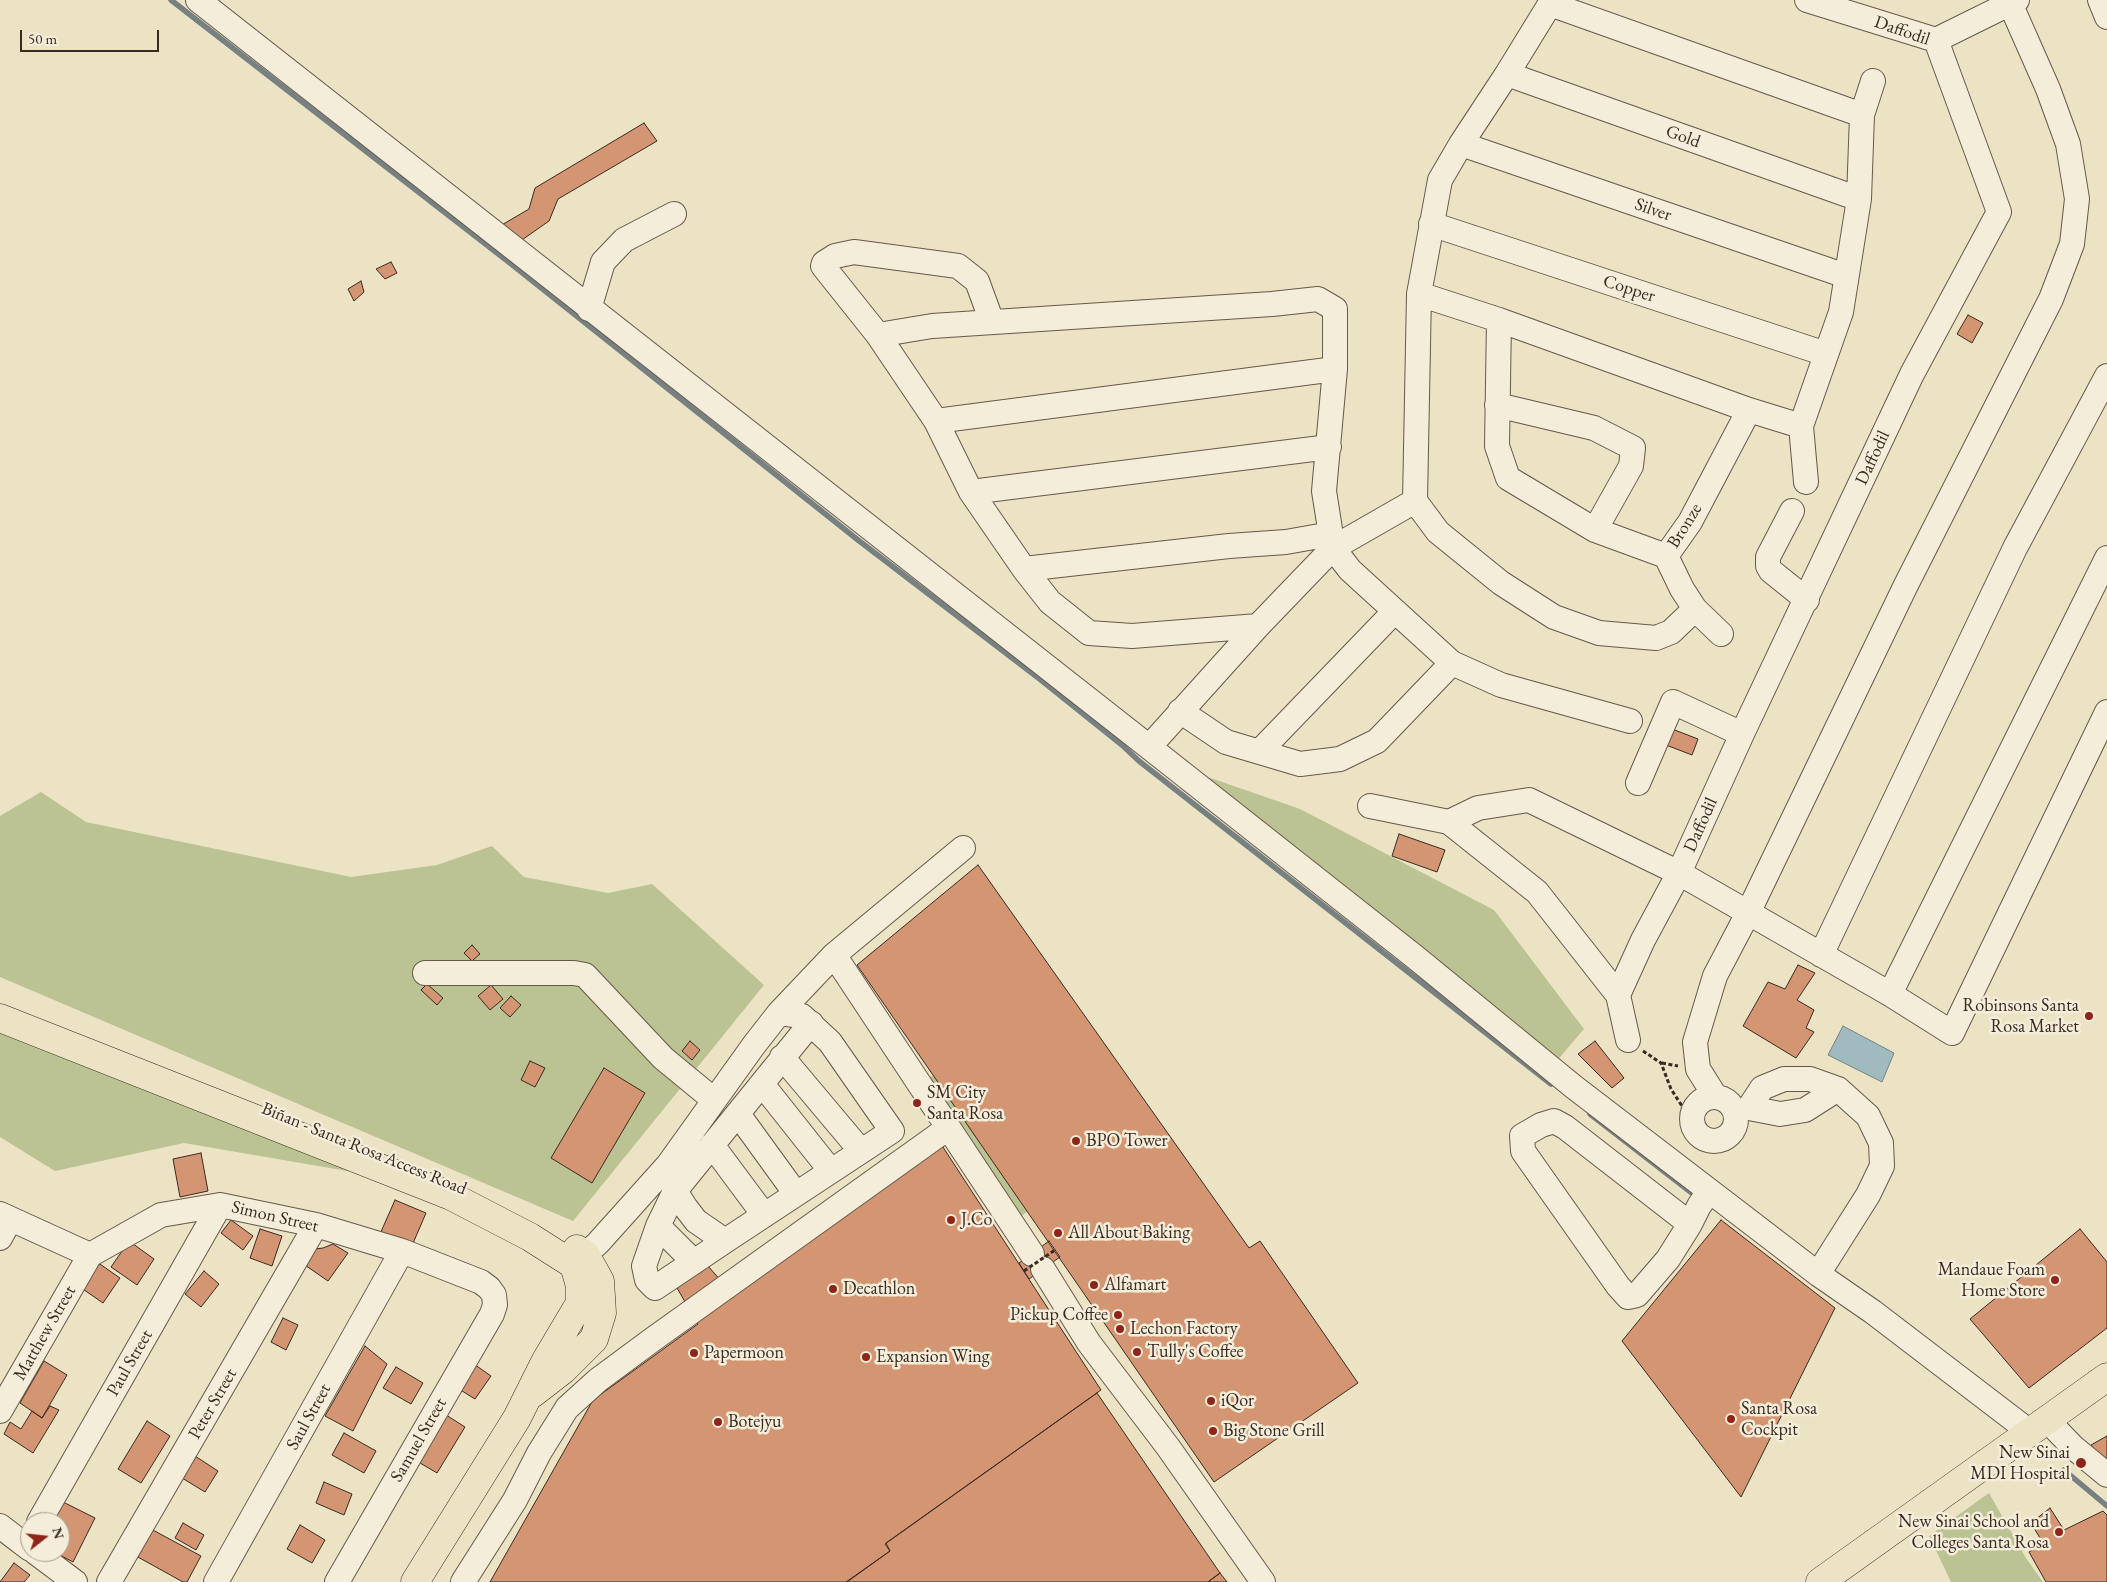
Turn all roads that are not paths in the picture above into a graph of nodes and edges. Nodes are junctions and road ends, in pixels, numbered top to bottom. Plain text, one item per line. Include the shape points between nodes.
1 (198, 0) edge
2 (2100, 0) edge
3 (1816, 1) edge
4 (2014, 1) edge
5 (1550, 2) edge
6 (2107, 17) edge
7 (1936, 40) junction
8 (1507, 74) junction
9 (1873, 81) dead end
10 (1862, 115) junction
11 (1461, 144) junction
12 (1859, 200) junction
13 (674, 214) dead end
14 (1431, 224) junction
15 (1846, 276) junction
16 (1419, 294) junction
17 (589, 309) junction
18 (1499, 320) junction
19 (992, 322) junction
20 (878, 335) junction
21 (1826, 354) junction
22 (1335, 369) junction
23 (2107, 376) edge
24 (1497, 405) junction
25 (1749, 410) junction
26 (936, 421) junction
27 (1802, 426) junction
28 (1329, 447) junction
29 (1806, 482) dead end
30 (971, 492) junction
31 (1415, 501) junction
32 (1792, 511) dead end
33 (1595, 530) junction
34 (1332, 541) junction
35 (1666, 556) junction
36 (2107, 558) edge
37 (1024, 568) junction
38 (1807, 600) junction
39 (1695, 609) junction
40 (1395, 611) junction
41 (1258, 626) junction
42 (1720, 634) dead end
43 (1452, 663) junction
44 (1180, 710) junction
45 (2107, 712) edge
46 (1630, 721) dead end
47 (1742, 734) junction
48 (1149, 746) junction
49 (1260, 752) junction
50 (1638, 783) dead end
51 (1370, 806) dead end
52 (1449, 822) junction
53 (963, 848) dead end
54 (1679, 873) junction
55 (1748, 913) junction
56 (834, 955) junction
57 (1821, 955) junction
58 (425, 973) dead end
59 (1890, 994) junction
60 (1618, 995) junction
61 (0, 1005) edge
62 (779, 1013) junction
63 (0, 1018) edge
64 (810, 1023) junction
65 (1628, 1040) road end
66 (782, 1058) junction
67 (762, 1084) junction
68 (1838, 1089) junction
69 (1715, 1096) junction
70 (714, 1100) junction
71 (252, 1110) junction
72 (1742, 1112) junction
73 (738, 1114) junction
74 (948, 1128) junction
75 (712, 1145) junction
76 (861, 1151) junction
77 (668, 1165) junction
78 (831, 1171) junction
79 (675, 1192) junction
80 (796, 1194) junction
81 (220, 1205) junction
82 (1701, 1205) junction
83 (764, 1215) junction
84 (3, 1224) edge
85 (316, 1225) junction
86 (658, 1226) junction
87 (726, 1241) junction
88 (402, 1251) junction
89 (90, 1255) junction
90 (580, 1260) junction
91 (694, 1262) junction
92 (1818, 1274) junction
93 (494, 1295) joint
94 (2107, 1376) edge
95 (0, 1411) edge
96 (2039, 1426) junction
97 (2107, 1475) edge
98 (44, 1512) edge
99 (0, 1526) edge
100 (20, 1539) edge
101 (50, 1562) edge
102 (75, 1582) edge
103 (109, 1582) edge
104 (216, 1582) edge
105 (337, 1582) edge
106 (415, 1582) edge
107 (463, 1582) edge
108 (1263, 1582) edge
109 (1820, 1582) edge

1 - 17 street
2 - 6 street
3 - 7 street, Daffodil
4 - 7 street
4 - 55 street via 2068,144 2077,199 2072,244 2051,299 1905,587
5 - 8 street
5 - 10 street
7 - 38 street, Daffodil via 1999,212 1912,374
8 - 11 street
8 - 12 street, Gold
9 - 10 street
10 - 12 street
11 - 14 street via 1440,180
11 - 15 street, Silver
12 - 15 street
13 - 17 street via 624,240 603,262
14 - 16 street
14 - 21 street, Copper
15 - 21 street via 1841,312
16 - 18 street
16 - 31 street
17 - 48 street
18 - 24 street
18 - 25 street
19 - 20 street via 932,326
19 - 20 street via 977,281 958,266 854,252 835,256 824,263 842,292
19 - 22 street via 1318,299 1335,309
20 - 26 street
21 - 27 street
22 - 26 street
22 - 28 street
23 - 57 street via 2015,548
24 - 33 street via 1497,446 1508,478
24 - 33 street via 1594,428 1633,448 1631,466
25 - 27 street
25 - 35 street, Bronze via 1690,522
26 - 30 street
27 - 29 street
28 - 30 street
28 - 34 street via 1324,491
30 - 37 street
31 - 34 street
31 - 39 street via 1438,532 1501,583 1554,617 1599,633 1656,638 1672,632
32 - 38 street via 1768,558 1768,566
33 - 35 street
34 - 37 street via 1229,546
34 - 40 street via 1350,570
34 - 41 street
35 - 39 street, Bronze
36 - 59 street
37 - 41 street via 1050,602 1089,633 1132,636
38 - 47 street, Daffodil
39 - 42 street, Bronze
40 - 43 street
40 - 49 street
41 - 44 street
43 - 46 street via 1501,685
43 - 49 street via 1377,742 1340,758 1300,764
44 - 48 street
44 - 49 street via 1226,742
45 - 59 street via 1952,1033
47 - 50 street via 1673,702
47 - 54 street, Daffodil
48 - 82 street via 1574,1087
51 - 52 street
52 - 54 street via 1478,808 1529,800
52 - 60 street via 1537,892
53 - 56 street
54 - 55 street
54 - 60 street, Daffodil
55 - 57 street
55 - 69 street via 1715,976 1695,1042 1698,1069
56 - 62 street
56 - 74 street
57 - 59 street
58 - 70 street via 585,975 662,1058
60 - 65 street
61 - 71 main road, Biñan - Santa Rosa Access Road
62 - 64 street via 802,1016
62 - 70 street
63 - 71 main road, Biñan - Santa Rosa Access Road
64 - 66 street
64 - 76 street via 830,1042 892,1131
66 - 67 street
66 - 76 street
67 - 73 street
67 - 78 street
68 - 72 street via 1805,1110 1780,1114
68 - 72 street via 1810,1079 1784,1079 1762,1088
68 - 92 street via 1868,1116 1881,1143 1882,1166 1868,1196
69 - 72 street
69 - 72 street via 1701,1100 1692,1112 1691,1120 1701,1138 1716,1142 1729,1136
70 - 77 street
71 - 90 main road, Biñan - Santa Rosa Access Road via 411,1165 462,1189
73 - 75 street
73 - 80 street
74 - 107 street via 644,1345 567,1408 515,1500
74 - 108 street via 1090,1343
75 - 79 street
75 - 83 street
76 - 78 street
77 - 79 street
77 - 90 street
78 - 80 street
79 - 86 street
79 - 87 street via 696,1221
80 - 83 street
81 - 85 street, Simon Street
81 - 89 street, Simon Street via 162,1215
81 - 98 street, Paul Street
82 - 82 street via 1554,1122 1541,1124 1522,1136 1523,1151 1628,1296 1638,1295 1668,1259
82 - 92 street
83 - 87 street
84 - 89 street
85 - 88 street, Simon Street
85 - 103 street, Peter Street
86 - 91 street
86 - 91 street via 644,1266 647,1280 655,1288
87 - 91 street
88 - 93 street, Simon Street via 482,1282
88 - 104 street, Saul Street
89 - 95 street, Matthew Street
90 - 106 main road via 600,1281 602,1313 594,1339 563,1370 529,1396
92 - 96 street
93 - 105 street, Samuel Street via 492,1314
94 - 96 main road
96 - 97 street via 2074,1447
96 - 109 main road
99 - 100 street
101 - 102 street

